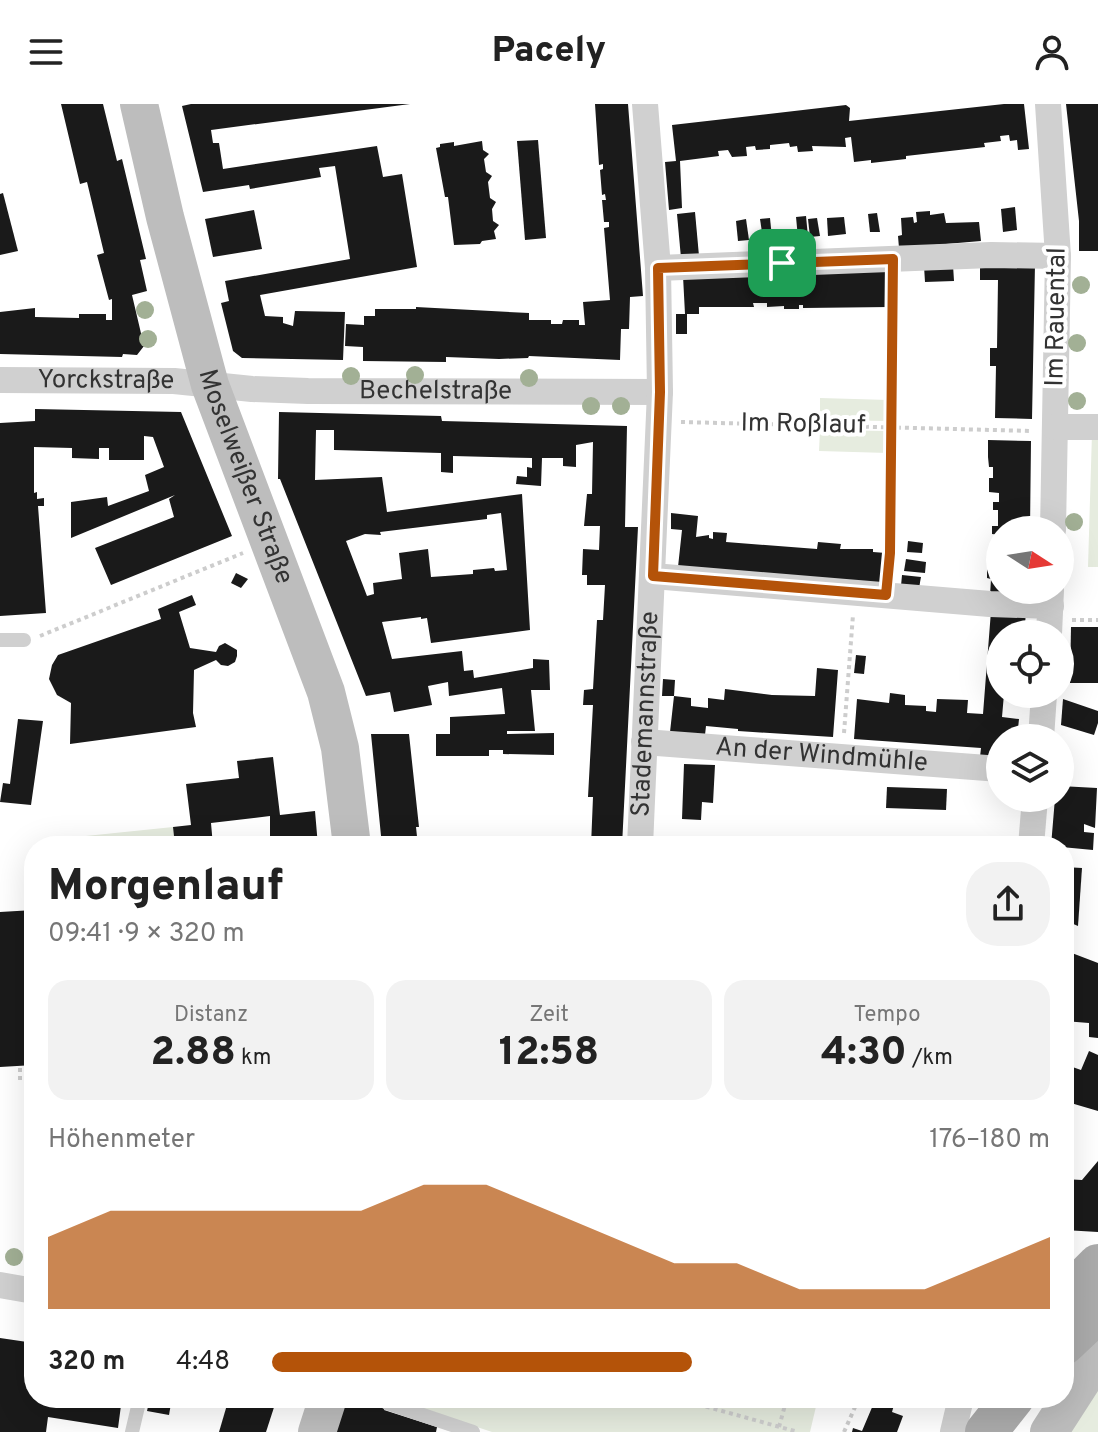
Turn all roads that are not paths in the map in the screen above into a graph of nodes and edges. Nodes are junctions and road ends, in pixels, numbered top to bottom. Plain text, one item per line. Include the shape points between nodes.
1 (139, 104) edge
2 (645, 104) edge
3 (1048, 104) edge
4 (1058, 256) junction
5 (658, 268) junction
6 (0, 380) edge
7 (210, 385) junction
8 (660, 392) junction
9 (1098, 427) edge
10 (1047, 429) junction
11 (1052, 516) edge
12 (653, 576) junction
13 (1054, 612) edge
14 (0, 640) edge
15 (24, 640) road end
16 (644, 742) junction
17 (986, 768) edge
18 (1034, 812) edge
19 (351, 836) edge
20 (640, 836) edge
21 (1032, 836) edge
22 (1098, 1265) edge
23 (0, 1285) edge
24 (24, 1289) edge
25 (1074, 1289) edge
26 (1098, 1312) edge
27 (1074, 1335) edge
28 (1098, 1356) edge
29 (1074, 1393) edge
30 (138, 1408) edge
31 (298, 1408) edge
32 (325, 1408) edge
33 (402, 1408) edge
34 (959, 1408) edge
35 (971, 1408) edge
36 (1005, 1408) edge
37 (1038, 1408) edge
38 (1064, 1408) edge
39 (132, 1432) edge
40 (290, 1432) edge
41 (317, 1432) edge
42 (473, 1432) edge
43 (954, 1432) edge
44 (986, 1432) edge
45 (1037, 1432) edge
46 (1049, 1432) edge

1 - 7 street, Moselweißer Straße
2 - 5 street, Stademannstraße
3 - 4 street, Im Rauental
4 - 5 street
4 - 10 street, Im Rauental
5 - 8 street, Stademannstraße
6 - 7 street, Yorckstraße
7 - 8 street, Bechelstraße via 308,391
7 - 19 street, Moselweißer Straße via 326,692 340,748
8 - 12 street, Stademannstraße
9 - 10 street
10 - 11 street, Im Rauental
12 - 13 street
12 - 16 street, Stademannstraße
14 - 15 lane
16 - 17 street, An der Windmühle
16 - 20 street, Stademannstraße
18 - 21 street
22 - 25 main road
23 - 24 street
26 - 27 main road
28 - 29 street
30 - 39 lane
31 - 40 street
32 - 41 street
33 - 42 lane
34 - 43 street
35 - 43 main road
36 - 44 main road
37 - 45 street
38 - 46 street

